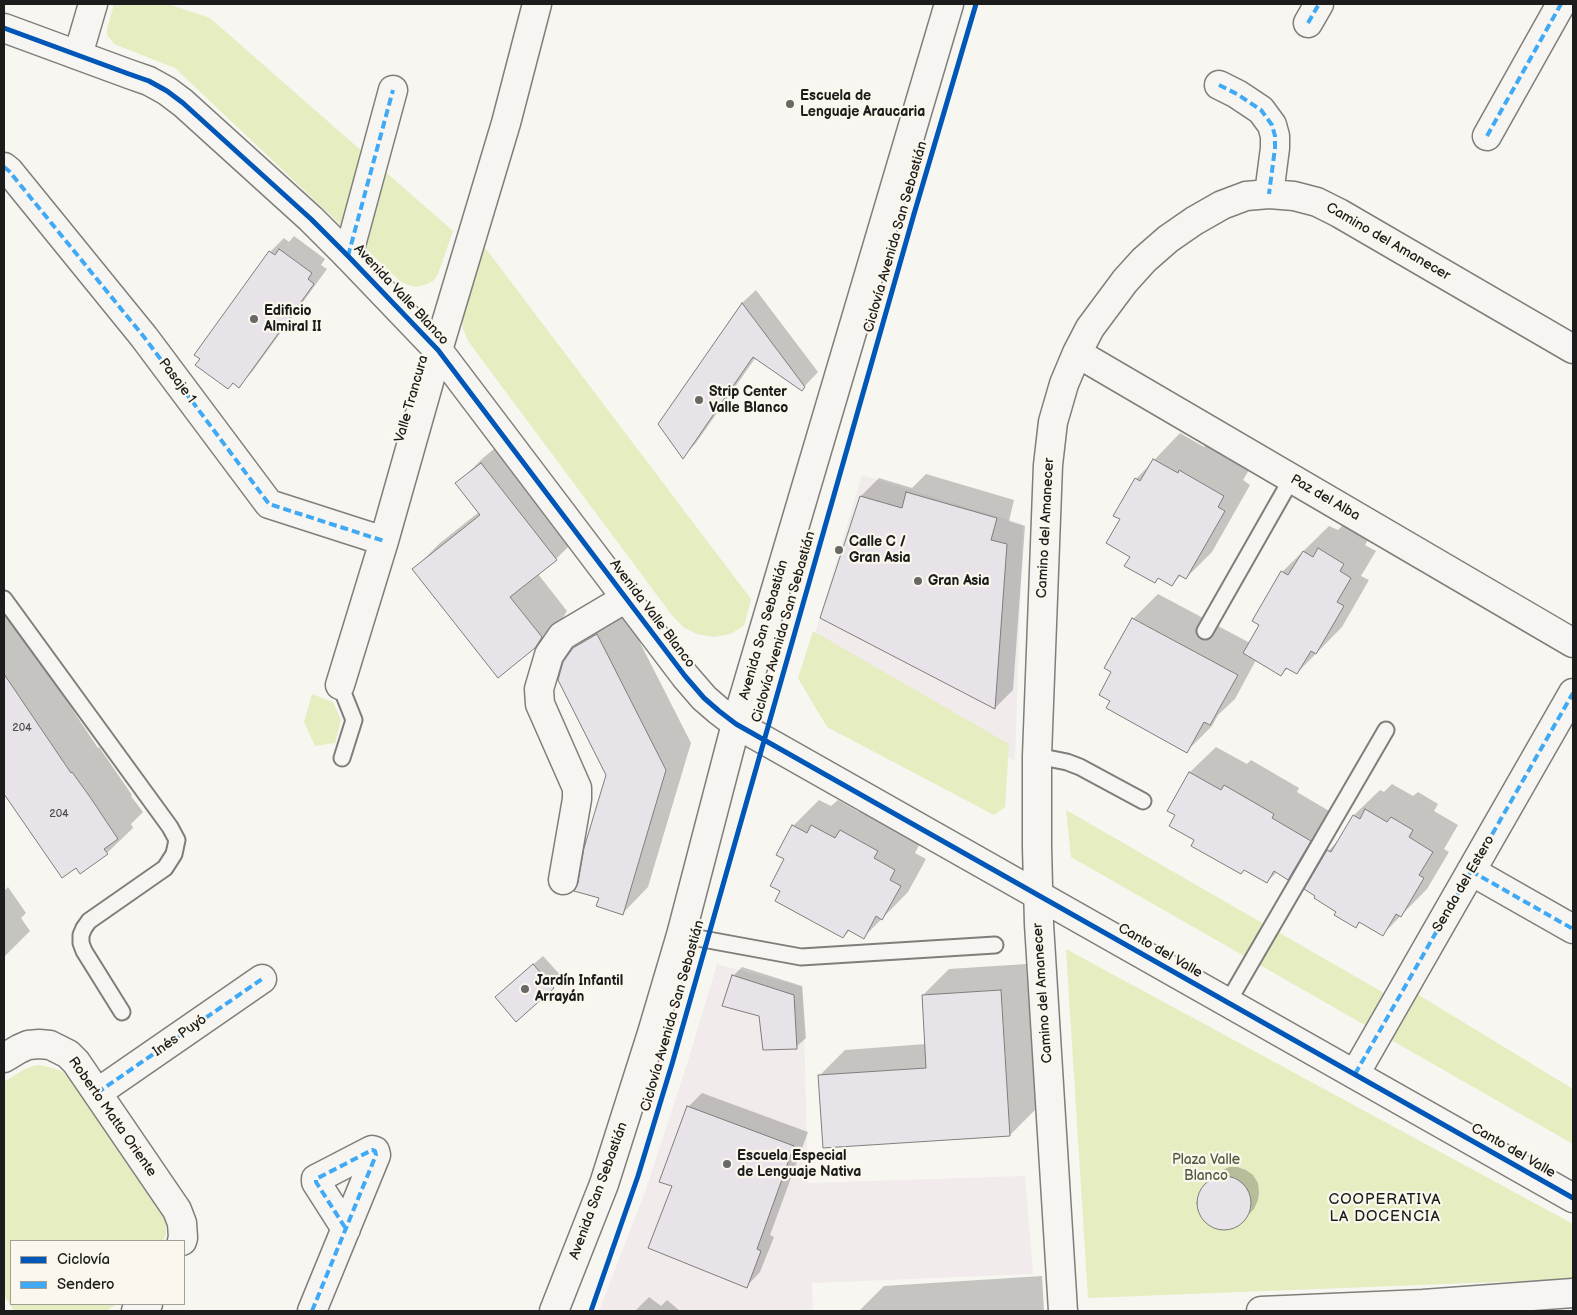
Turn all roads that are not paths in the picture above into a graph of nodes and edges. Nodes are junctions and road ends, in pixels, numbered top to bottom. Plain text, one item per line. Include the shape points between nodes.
1 (93, 4) edge
2 (536, 4) edge
3 (949, 4) edge
4 (1561, 4) edge
5 (4, 28) edge
6 (78, 55) junction
7 (1219, 85) dead end
8 (393, 90) dead end
9 (1487, 136) dead end
10 (4, 167) edge
11 (1270, 194) junction
12 (348, 256) junction
13 (1573, 349) edge
14 (438, 350) junction
15 (1077, 353) junction
16 (1292, 478) junction
17 (384, 541) junction
18 (626, 598) junction
19 (4, 600) edge
20 (1205, 631) dead end
21 (1573, 643) edge
22 (340, 685) joint
23 (1573, 693) edge
24 (736, 724) junction
25 (1386, 730) dead end
26 (1037, 756) junction
27 (342, 758) dead end
28 (1143, 800) dead end
29 (1472, 871) junction
30 (563, 880) dead end
31 (1038, 894) junction
32 (1573, 929) edge
33 (681, 935) junction
34 (995, 945) dead end
35 (262, 979) dead end
36 (1228, 1002) junction
37 (122, 1012) dead end
38 (4, 1058) edge
39 (1355, 1074) junction
40 (97, 1093) junction
41 (1573, 1198) edge
42 (346, 1229) dead end
43 (182, 1240) edge
44 (1573, 1294) edge
45 (312, 1311) edge
46 (554, 1311) edge
47 (1063, 1311) edge
48 (1261, 1311) edge

1 - 6 street
2 - 14 street, Valle Trancura via 506,123
3 - 24 street, Avenida San Sebastián
4 - 9 street
5 - 6 street, Avenida Valle Blanco
6 - 12 street, Avenida Valle Blanco via 149,82 183,102
7 - 11 street via 1261,110 1272,125 1275,148
8 - 12 street
10 - 17 street, Pasaje 1 via 144,337 269,504
11 - 13 street, Camino del Amanecer via 1317,202 1340,213
11 - 15 street, Camino del Amanecer via 1246,196 1222,205 1168,239 1124,281 1090,328
12 - 14 street, Avenida Valle Blanco
14 - 17 street, Valle Trancura
14 - 18 street, Avenida Valle Blanco
15 - 16 street, Paz del Alba
15 - 26 street, Camino del Amanecer via 1053,422 1048,465
16 - 20 lane
16 - 21 street, Paz del Alba
17 - 22 street, Valle Trancura
18 - 24 street, Avenida Valle Blanco via 704,698
18 - 30 street via 562,636 549,655 539,689 540,704 577,788
19 - 37 lane via 177,840 174,854 165,868 89,921 81,935 84,951
22 - 27 lane via 354,720
23 - 29 street, Senda del Estero
24 - 31 street, Canto del Valle
24 - 33 street, Avenida San Sebastián
25 - 36 lane
26 - 28 lane via 1068,762
26 - 31 street, Camino del Amanecer
29 - 32 street
29 - 39 street, Senda del Estero
31 - 36 street, Canto del Valle
31 - 47 street, Camino del Amanecer
33 - 34 lane via 801,956
33 - 46 street, Avenida San Sebastián via 623,1128
35 - 40 street, Inés Puyó
36 - 39 street, Canto del Valle
38 - 40 street, Roberto Matta Oriente via 28,1045 50,1045 76,1062
39 - 41 street, Canto del Valle
40 - 43 street, Roberto Matta Oriente via 177,1210
42 - 45 street
44 - 48 street

